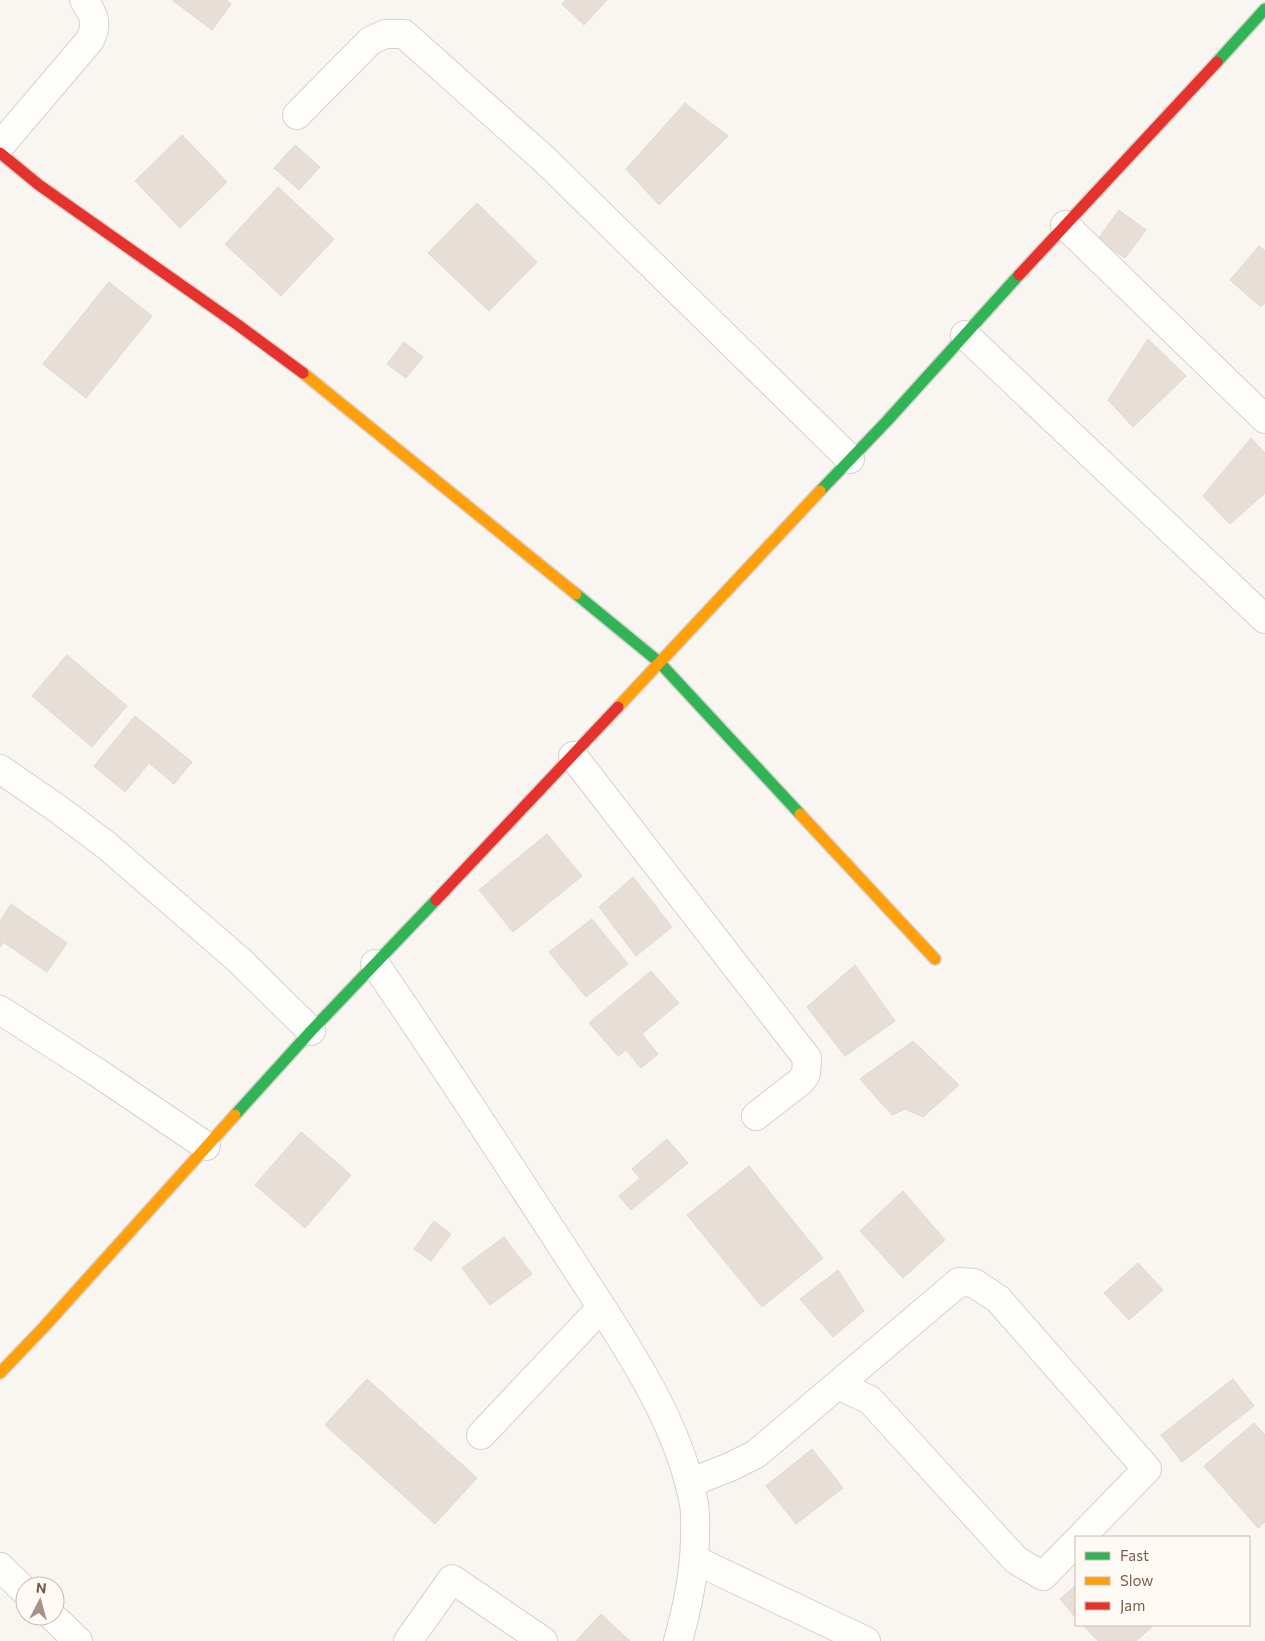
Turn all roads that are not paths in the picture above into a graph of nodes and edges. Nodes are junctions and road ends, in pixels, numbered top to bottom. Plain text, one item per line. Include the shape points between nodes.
1 (84, 0) edge
2 (1265, 10) edge
3 (297, 115) dead end
4 (0, 146) edge
5 (0, 153) edge
6 (1065, 225) junction
7 (965, 335) junction
8 (1265, 419) edge
9 (850, 459) junction
10 (1265, 619) edge
11 (659, 662) junction
12 (573, 756) junction
13 (0, 769) edge
14 (934, 959) dead end
15 (375, 964) junction
16 (0, 1010) edge
17 (311, 1031) junction
18 (756, 1116) dead end
19 (206, 1146) junction
20 (601, 1308) junction
21 (0, 1373) edge
22 (838, 1385) junction
23 (481, 1435) dead end
24 (689, 1483) junction
25 (1082, 1536) edge
26 (1075, 1543) edge
27 (694, 1560) junction
28 (0, 1567) edge
29 (15, 1581) edge
30 (62, 1626) edge
31 (78, 1641) edge
32 (408, 1641) edge
33 (543, 1641) edge
34 (678, 1641) edge
35 (866, 1641) edge

1 - 4 street via 96,30
2 - 6 street
3 - 9 street via 370,41 385,34 404,34 545,160
5 - 11 street via 322,387
6 - 7 street
6 - 8 street
7 - 9 street
7 - 10 street
9 - 11 street
11 - 12 street
11 - 14 street
12 - 15 street
12 - 18 street via 807,1058 806,1074 801,1081
13 - 17 street via 106,845 239,960
15 - 17 street
15 - 20 street via 469,1101
16 - 19 street
17 - 19 street
19 - 21 street
20 - 23 street
20 - 24 street via 650,1387 674,1434
22 - 24 street via 756,1454
22 - 25 street via 959,1282 974,1283 998,1299 1147,1470
22 - 26 street via 870,1400 1016,1560 1043,1576
24 - 27 street via 694,1506
27 - 34 street via 692,1590
27 - 35 street
28 - 29 street
30 - 31 street
32 - 33 street via 452,1579

